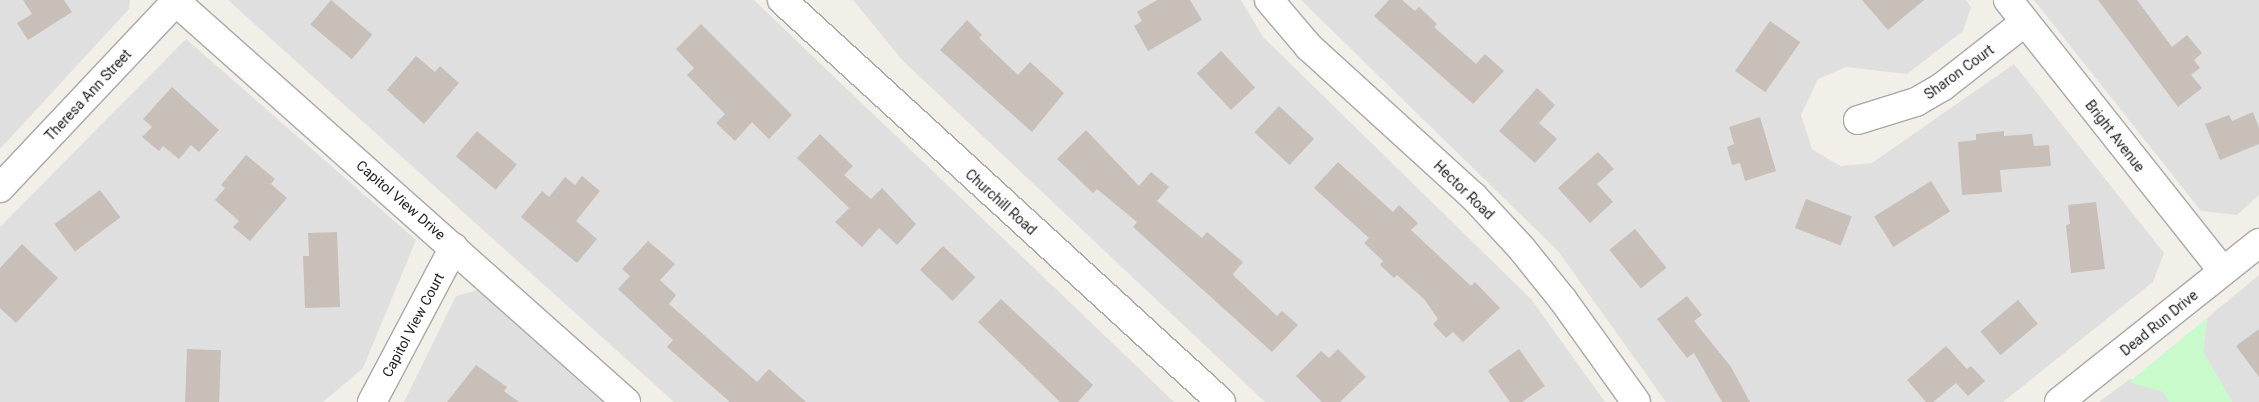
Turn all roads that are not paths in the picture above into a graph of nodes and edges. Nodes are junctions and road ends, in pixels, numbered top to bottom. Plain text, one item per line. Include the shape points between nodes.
1 (783, 0) edge
2 (1269, 0) edge
3 (2008, 0) edge
4 (175, 1) edge
5 (2025, 22) junction
6 (1858, 120) dead end
7 (0, 188) edge
8 (2259, 243) edge
9 (454, 247) junction
10 (2223, 272) junction
11 (372, 402) edge
12 (626, 402) edge
13 (1221, 402) edge
14 (1636, 402) edge
15 (2059, 402) edge

1 - 13 street, Churchill Road
2 - 14 street, Hector Road via 1309,47 1473,196 1522,249
3 - 5 street, Bright Avenue
4 - 7 street, Theresa Ann Street
4 - 9 street, Capitol View Drive
5 - 6 street, Sharon Court via 1942,87 1916,102
5 - 10 street, Bright Avenue
8 - 10 street, Dead Run Drive
9 - 11 street, Capitol View Court
9 - 12 street, Capitol View Drive
10 - 15 street, Dead Run Drive

